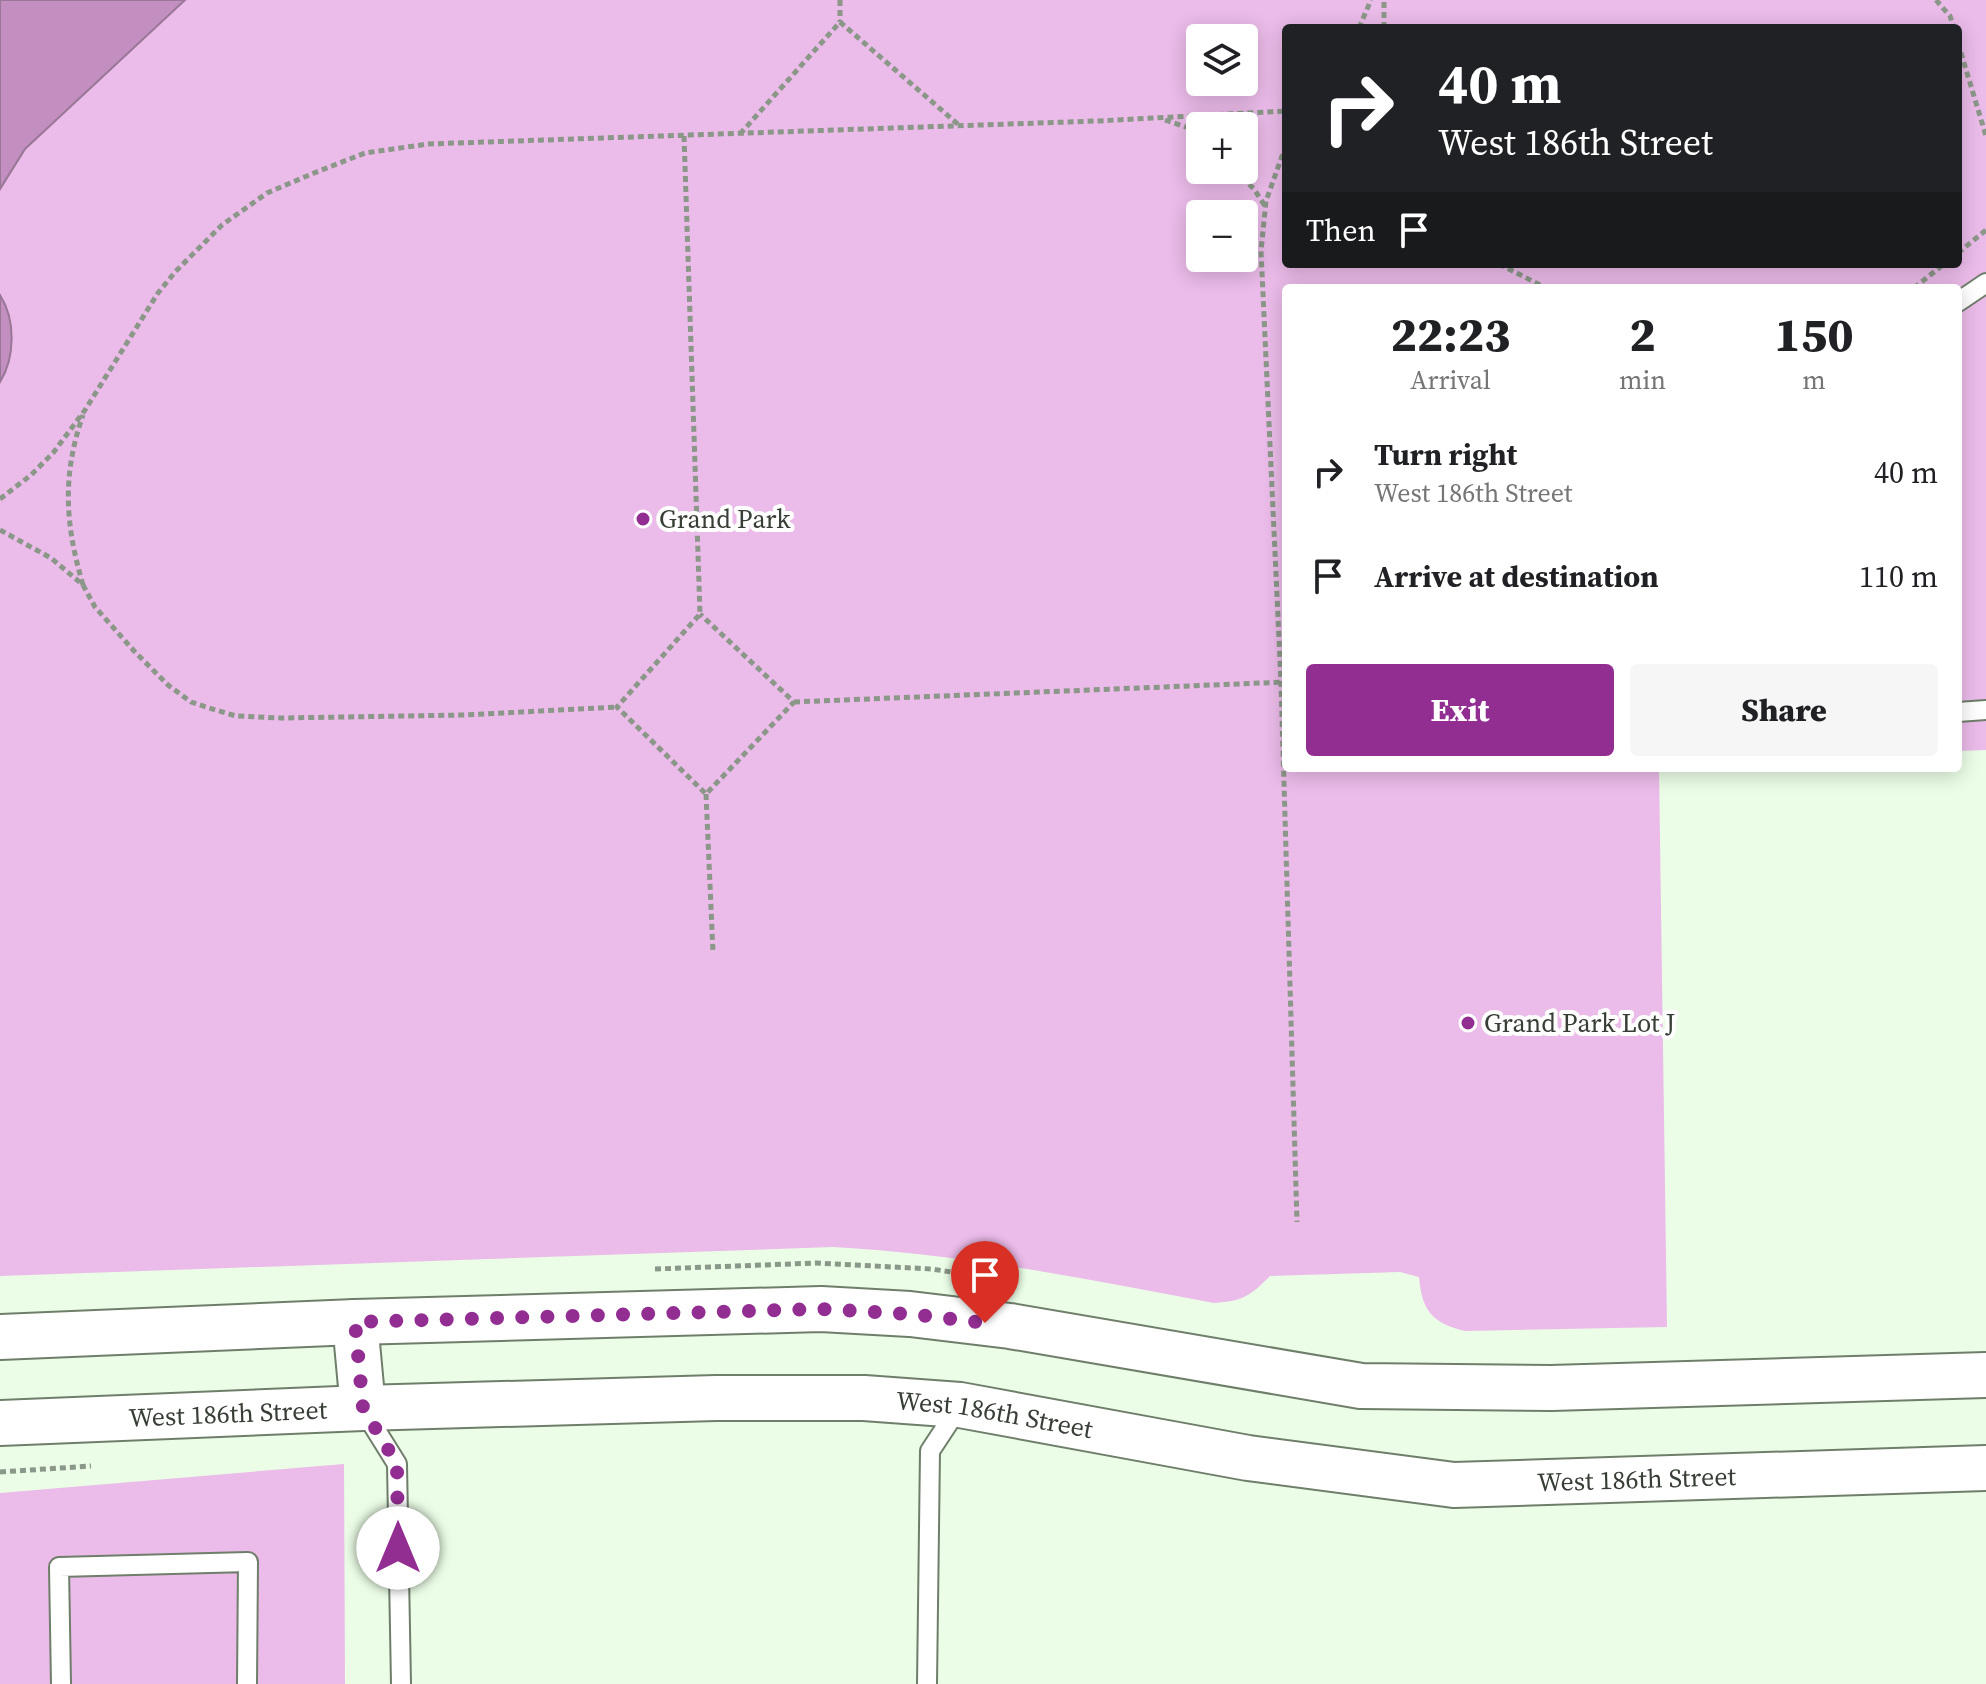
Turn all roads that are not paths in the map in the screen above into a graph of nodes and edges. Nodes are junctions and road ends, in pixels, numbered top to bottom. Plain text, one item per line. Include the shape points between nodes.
1 (1986, 283) edge
2 (1962, 299) edge
3 (1986, 710) edge
4 (1962, 712) edge
5 (355, 1322) junction
6 (0, 1337) edge
7 (1986, 1375) edge
8 (960, 1405) junction
9 (363, 1408) junction
10 (0, 1423) edge
11 (1986, 1468) edge
12 (61, 1684) edge
13 (247, 1684) edge
14 (401, 1684) edge
15 (927, 1684) edge

1 - 2 lane
3 - 4 lane
5 - 6 street
5 - 7 street via 821,1309 910,1314 1361,1386 1551,1388
5 - 9 street
8 - 9 street, West 186th Street via 864,1398 716,1398
8 - 11 street, West 186th Street via 1248,1458 1454,1485
8 - 15 lane via 930,1451
9 - 10 street, West 186th Street
9 - 14 lane via 397,1464
12 - 13 lane via 59,1567 248,1562

